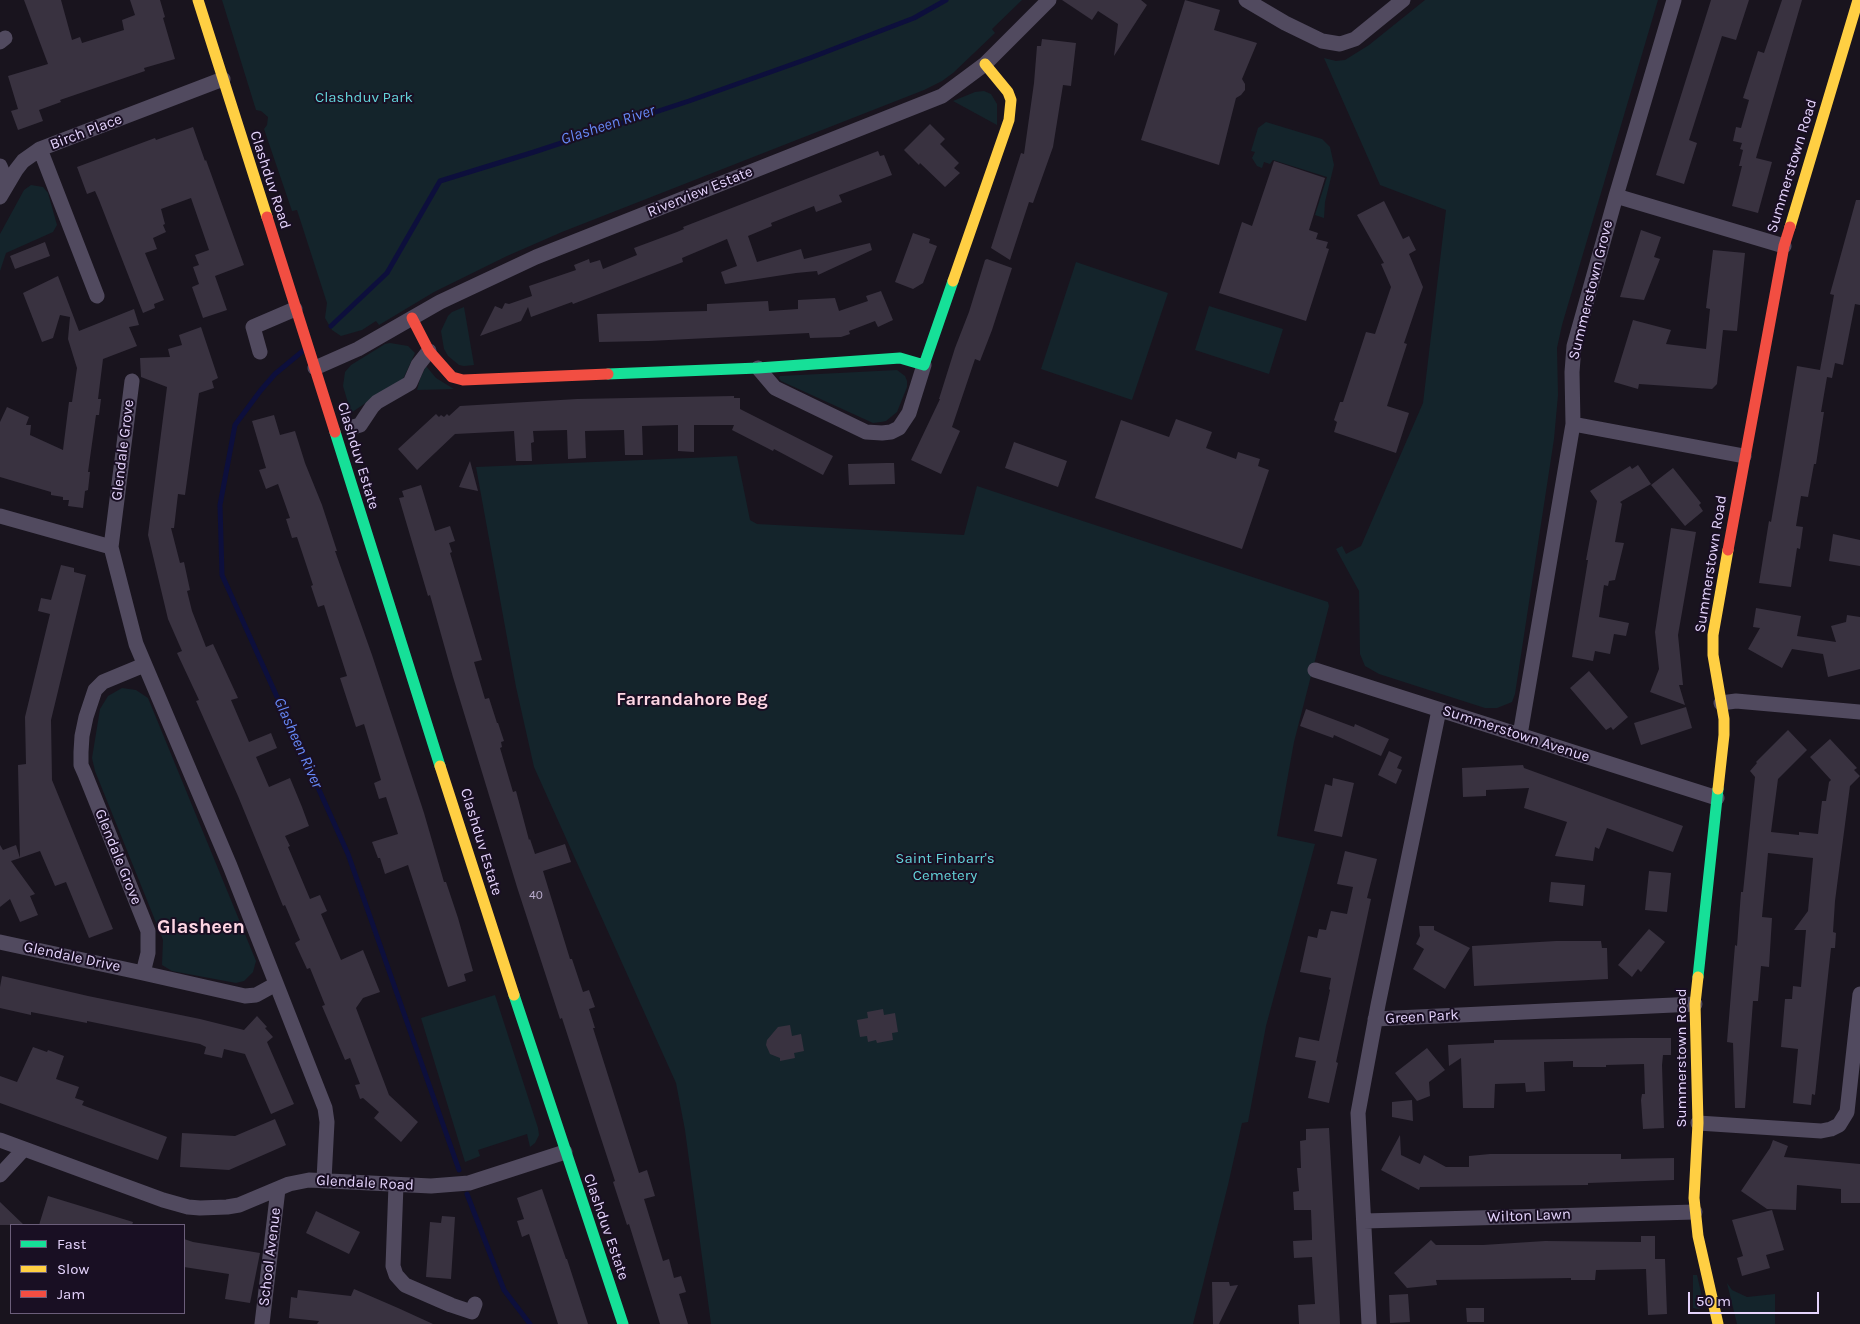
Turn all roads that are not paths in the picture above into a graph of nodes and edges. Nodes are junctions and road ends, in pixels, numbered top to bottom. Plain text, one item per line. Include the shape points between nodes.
1 (198, 0) edge
2 (1049, 0) edge
3 (1246, 0) edge
4 (1403, 0) edge
5 (1674, 0) edge
6 (1858, 0) edge
7 (985, 64) junction
8 (223, 79) junction
9 (40, 149) junction
10 (0, 166) edge
11 (7, 183) junction
12 (1616, 196) junction
13 (0, 197) edge
14 (1784, 246) junction
15 (97, 296) dead end
16 (295, 309) junction
17 (412, 318) junction
18 (429, 351) junction
19 (260, 352) dead end
20 (313, 362) junction
21 (924, 365) junction
22 (758, 368) junction
23 (132, 381) dead end
24 (1573, 424) junction
25 (353, 427) dead end
26 (1744, 456) junction
27 (0, 516) edge
28 (111, 547) junction
29 (144, 665) junction
30 (1315, 670) dead end
31 (1721, 703) junction
32 (1439, 710) junction
33 (1860, 712) edge
34 (1520, 735) junction
35 (1716, 798) junction
36 (0, 942) edge
37 (143, 973) junction
38 (276, 984) junction
39 (1860, 994) edge
40 (1695, 1004) junction
41 (1375, 1019) junction
42 (1698, 1123) junction
43 (0, 1140) edge
44 (24, 1148) junction
45 (566, 1152) junction
46 (0, 1175) edge
47 (324, 1180) junction
48 (396, 1185) junction
49 (278, 1189) junction
50 (1695, 1212) junction
51 (1364, 1221) junction
52 (475, 1304) dead end
53 (262, 1321) edge
54 (622, 1324) edge
55 (1369, 1324) edge
56 (1718, 1324) edge

1 - 8 street, Clashduv Road
2 - 7 street, Riverview Estate
3 - 4 street via 1331,44 1355,39
5 - 12 street, Summerstown Grove
6 - 14 street, Summerstown Road
7 - 17 street, Riverview Estate via 942,96 536,256
7 - 21 street via 1008,92 1011,100 1009,120
8 - 9 street, Birch Place
8 - 16 street, Clashduv Road
9 - 11 street via 23,161
9 - 15 street, Birch Place
10 - 11 street
11 - 13 street
12 - 14 street
12 - 24 street, Summerstown Grove via 1574,346
14 - 26 street, Summerstown Road
16 - 19 street via 253,327
16 - 20 street, Clashduv Road
17 - 18 street
17 - 20 street, Riverview Estate via 358,350
18 - 22 street via 452,377 463,380
18 - 25 street via 410,383 377,402 360,425
20 - 45 street, Clashduv Estate
21 - 22 street via 900,358
21 - 22 street via 909,413 899,428 882,434 866,432 775,388
23 - 28 street, Glendale Grove
24 - 26 street
24 - 34 street, Summerstown Grove
26 - 31 street, Summerstown Road via 1713,634
27 - 28 street
28 - 29 street, Glendale Grove
29 - 37 street, Glendale Grove via 103,682 95,690 80,752 81,765 148,931 148,953
29 - 38 street, Glendale Grove via 215,829
30 - 32 street, Summerstown Avenue
31 - 33 street via 1736,701
31 - 35 street, Summerstown Road via 1724,735
32 - 34 street, Summerstown Avenue
32 - 41 street, Green Park
34 - 35 street, Summerstown Avenue
35 - 40 street, Summerstown Road
36 - 37 street, Glendale Drive
37 - 38 street via 245,996 256,995
38 - 47 street, Glendale Grove via 325,1108
39 - 42 street via 1846,1112 1839,1125 1832,1130 1821,1131
40 - 41 street, Green Park
40 - 42 street, Summerstown Road
41 - 51 street via 1358,1113
42 - 50 street, Summerstown Road
43 - 44 street, Glendale Road
44 - 46 street
44 - 49 street, Glendale Road via 188,1207 226,1207
45 - 48 street, Glendale Road via 469,1184
45 - 54 street, Clashduv Estate
47 - 48 street, Glendale Road
47 - 49 street, Glendale Road via 297,1182
48 - 52 street via 392,1266 396,1275 405,1285 463,1310 472,1312
49 - 53 street, School Avenue
50 - 51 street, Wilton Lawn
50 - 56 street, Summerstown Road
51 - 55 street

